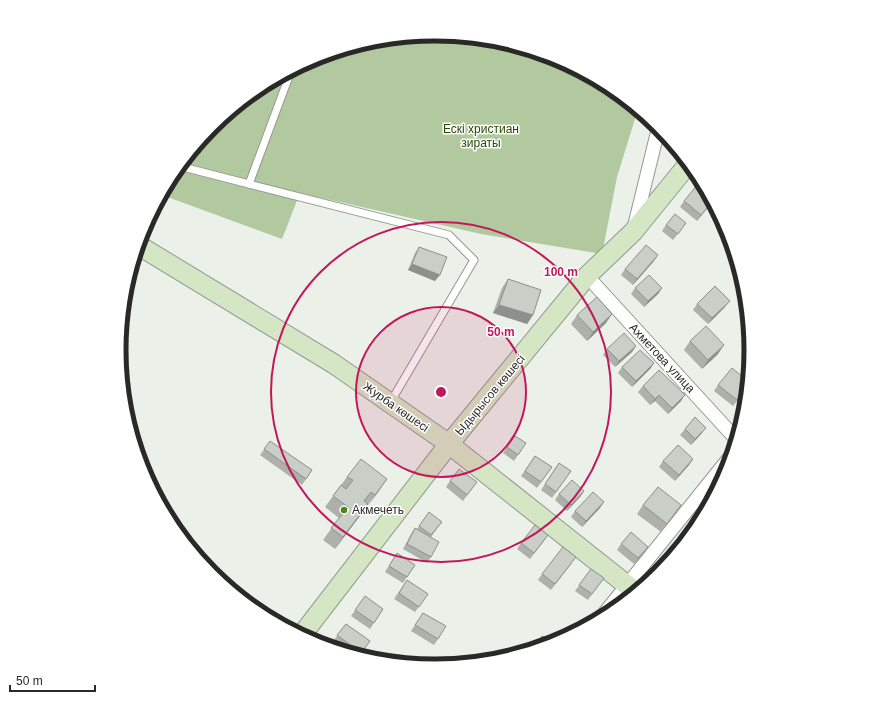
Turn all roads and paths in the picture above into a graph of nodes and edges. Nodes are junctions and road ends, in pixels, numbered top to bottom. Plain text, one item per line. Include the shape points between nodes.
1 (288, 78) edge
2 (657, 135) edge
3 (186, 168) edge
4 (685, 168) edge
5 (249, 184) junction
6 (633, 232) junction
7 (143, 248) edge
8 (587, 276) junction
9 (390, 404) junction
10 (733, 435) edge
11 (449, 444) junction
12 (720, 470) edge
13 (632, 589) edge
14 (305, 631) edge

1 - 5 lane
2 - 6 street
3 - 5 lane
4 - 6 street, Ыдырысов көшесі
5 - 9 lane via 449,235 474,260
6 - 8 street, Ыдырысов көшесі
7 - 9 street, Журба көшесі via 334,364
8 - 10 street, Ахметова улица
8 - 11 street, Ыдырысов көшесі
9 - 11 street, Журба көшесі
11 - 13 street, Журба көшесі
11 - 14 street, Ыдырысов көшесі
12 - 13 street

